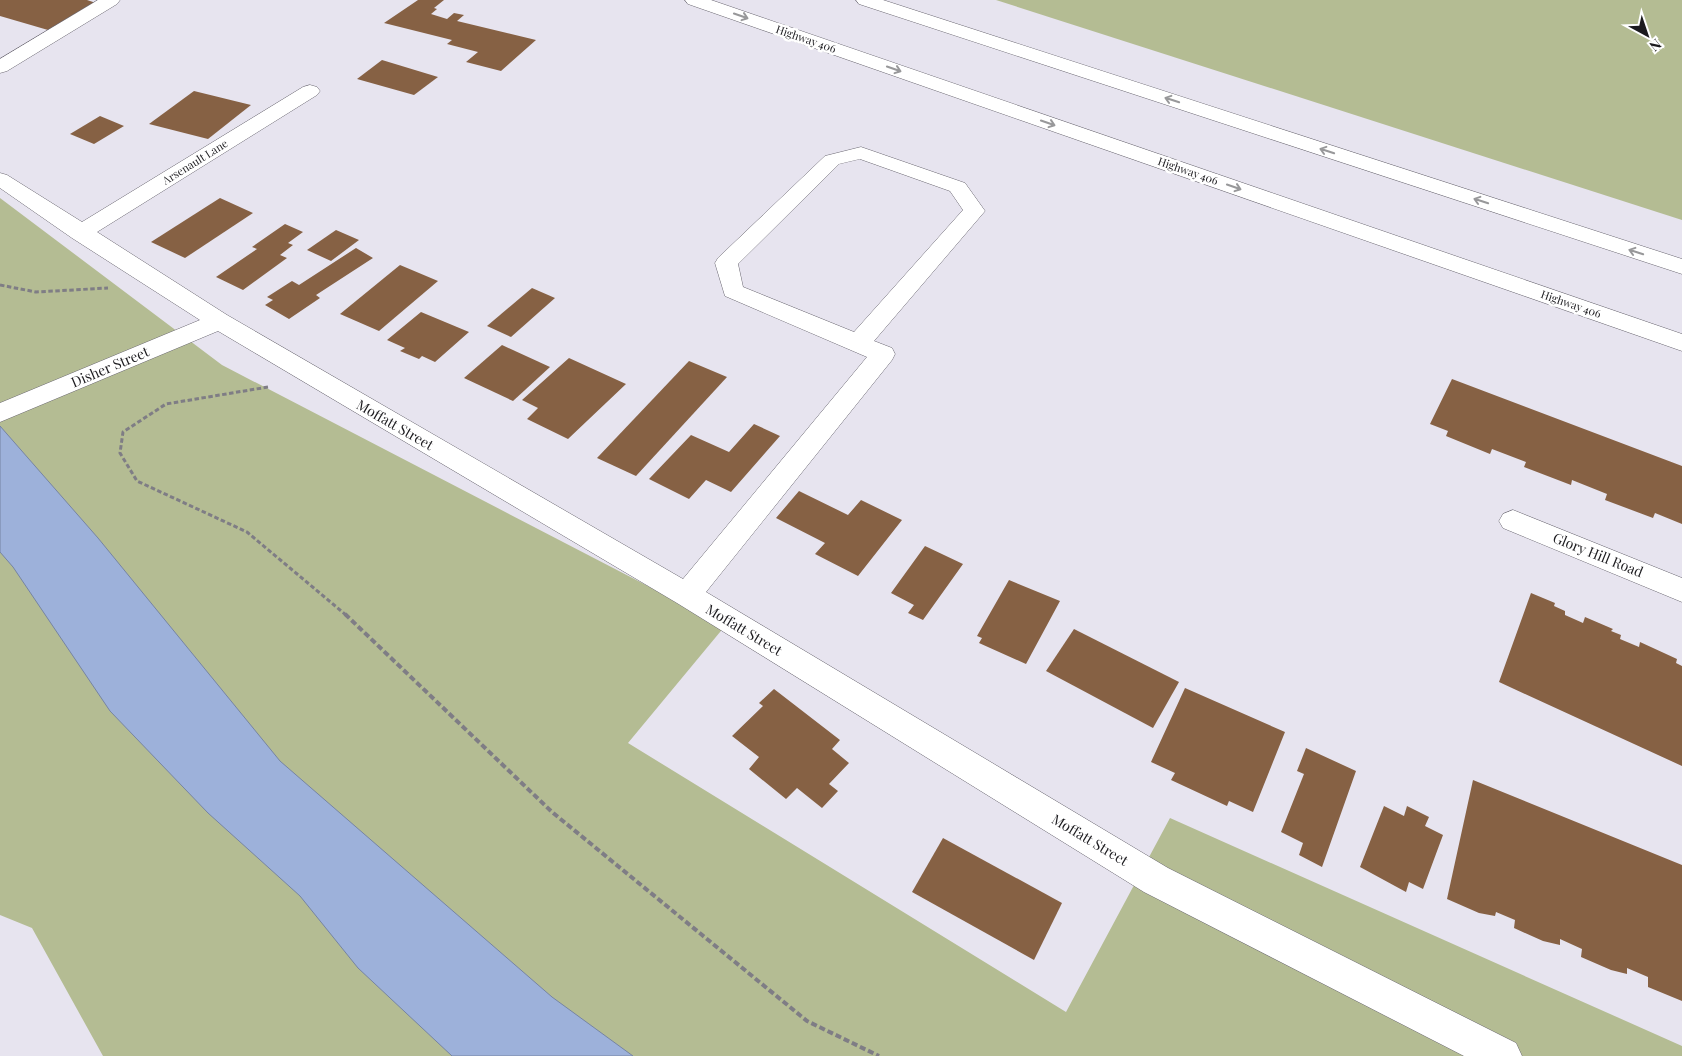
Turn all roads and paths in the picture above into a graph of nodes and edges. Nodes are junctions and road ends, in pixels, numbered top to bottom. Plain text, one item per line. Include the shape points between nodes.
1 (111, 0) edge
2 (694, 0) edge
3 (865, 0) edge
4 (0, 67) edge
5 (310, 91) dead end
6 (0, 180) edge
7 (80, 233) junction
8 (1682, 267) edge
9 (161, 284) junction
10 (0, 285) edge
11 (219, 322) junction
12 (858, 343) junction
13 (1682, 343) edge
14 (315, 379) junction
15 (0, 413) edge
16 (1513, 521) dead end
17 (1682, 590) edge
18 (687, 595) junction
19 (879, 1056) edge
20 (1502, 1056) edge

1 - 4 main road
2 -> 13 main road, Highway 406
8 -> 3 main road
5 - 7 main road, Arsenault Lane
6 - 7 main road, Moffatt Street
7 - 9 main road, Moffatt Street
9 - 10 path via 36,292
9 - 11 main road, Moffatt Street
11 - 14 main road, Moffatt Street
11 - 15 main road, Disher Street
12 - 12 main road via 974,211 958,187 861,152 832,160 726,263 734,291
12 - 18 main road via 883,354
14 - 18 main road, Moffatt Street
14 - 19 path via 166,404 123,432 120,453 137,481 247,532 333,602 552,812 807,1021
16 - 17 main road, Glory Hill Road
18 - 20 main road, Moffatt Street via 1156,880

